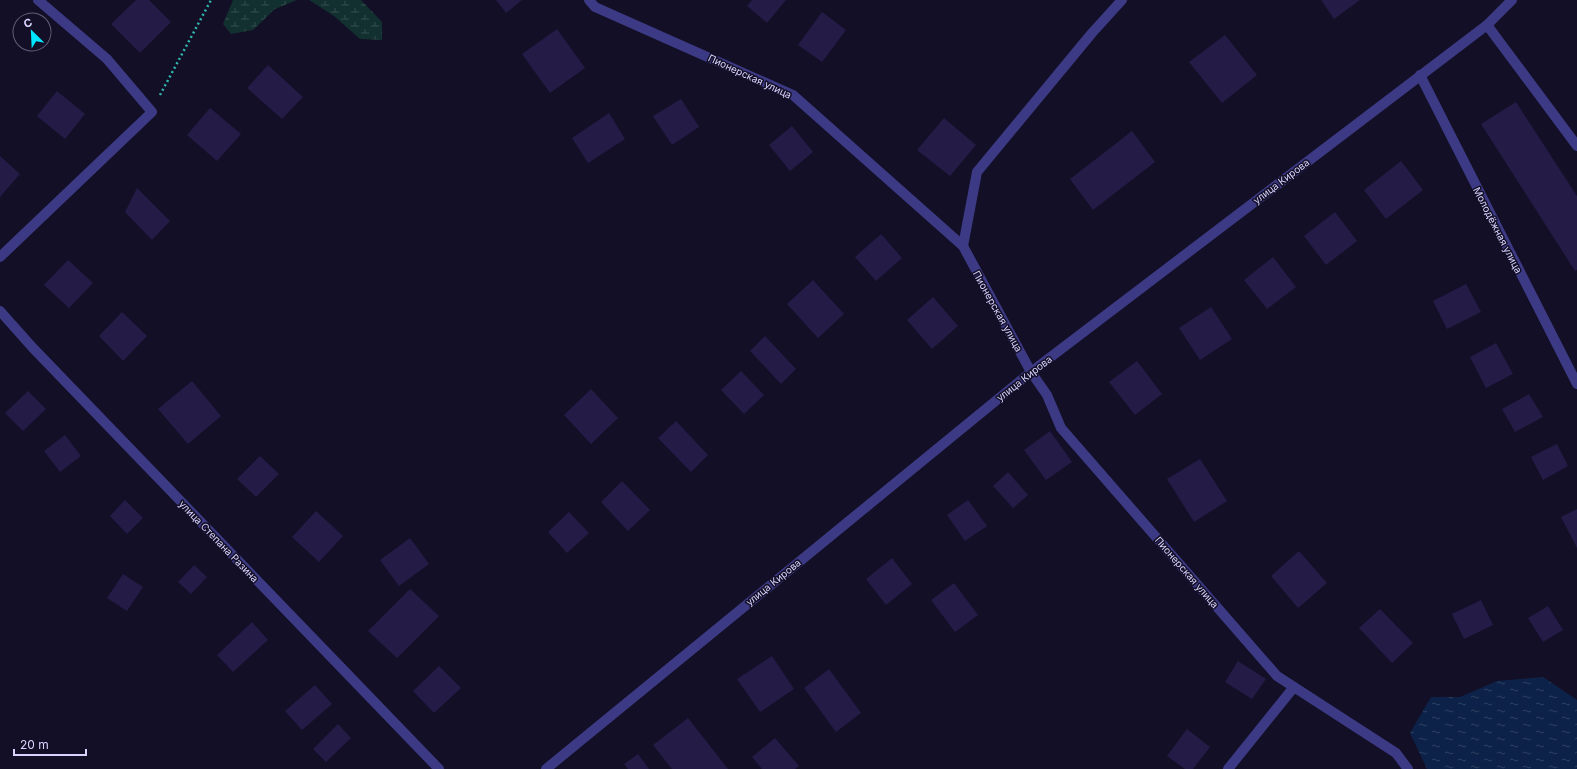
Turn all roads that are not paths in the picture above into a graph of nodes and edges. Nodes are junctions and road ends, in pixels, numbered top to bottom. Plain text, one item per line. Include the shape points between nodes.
1 (38, 0) edge
2 (589, 0) edge
3 (1122, 0) edge
4 (1512, 0) edge
5 (1487, 25) junction
6 (1420, 75) junction
7 (1577, 146) edge
8 (963, 246) junction
9 (0, 258) edge
10 (0, 311) edge
11 (1031, 372) junction
12 (1577, 384) edge
13 (1294, 686) junction
14 (438, 769) edge
15 (546, 769) edge
16 (1228, 769) edge
17 (1408, 769) edge

1 - 9 street via 107,59 152,112
2 - 8 street, Пионерская улица via 595,7 793,95
3 - 8 street via 977,172
4 - 5 street, улица Кирова
5 - 6 street, улица Кирова
5 - 7 street
6 - 11 street, улица Кирова
6 - 12 street, Молодёжная улица
8 - 11 street, Пионерская улица
10 - 14 street, улица Степана Разина via 38,354
11 - 13 street, Пионерская улица via 1047,395 1061,428 1277,676
11 - 15 street, улица Кирова
13 - 16 street
13 - 17 street, Пионерская улица via 1396,753

